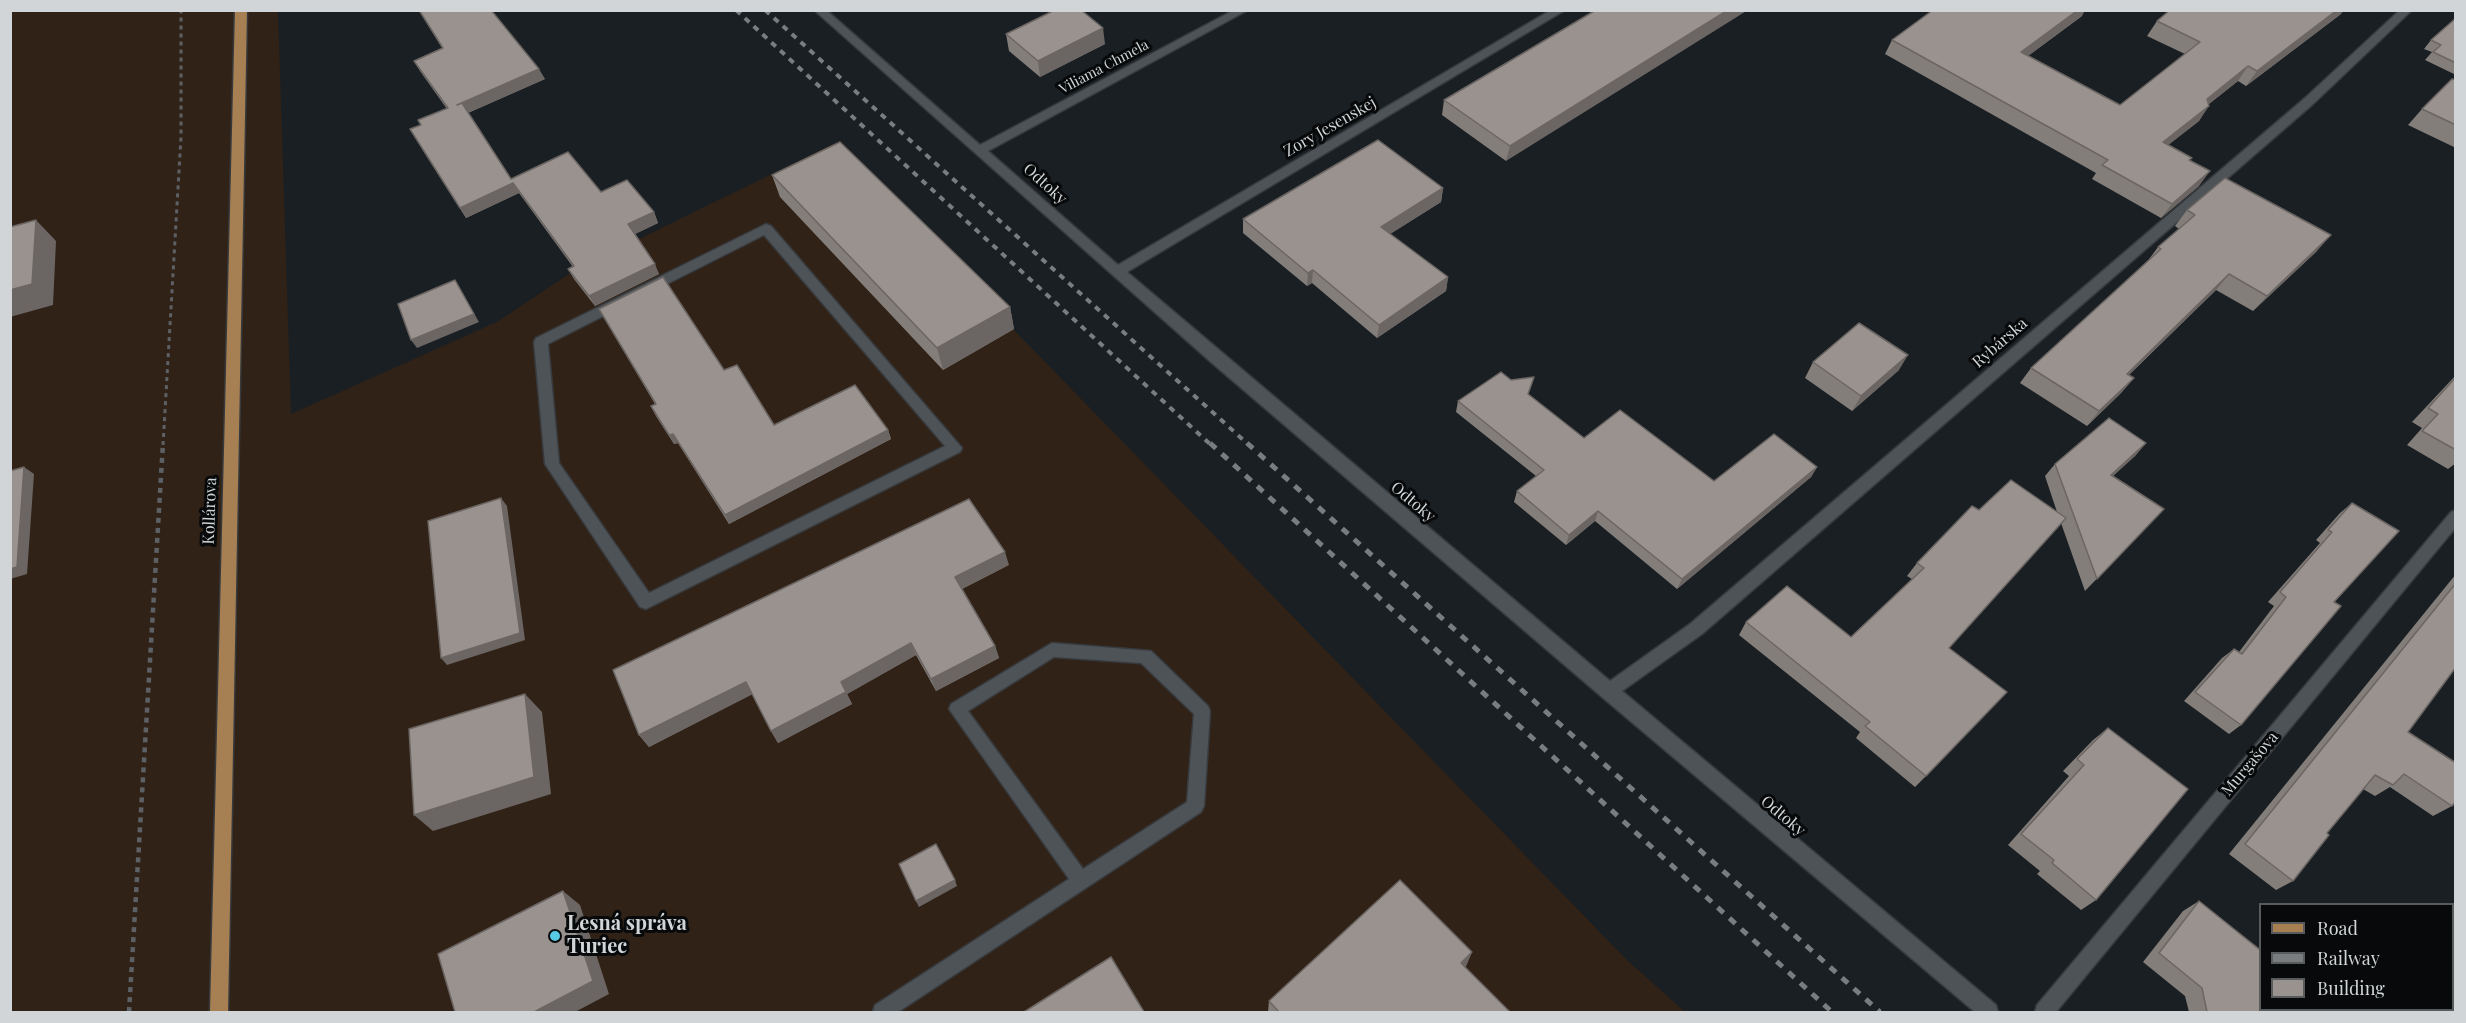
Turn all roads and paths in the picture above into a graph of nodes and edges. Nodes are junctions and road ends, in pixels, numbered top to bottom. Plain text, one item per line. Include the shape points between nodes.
1 (181, 10) edge
2 (241, 10) edge
3 (819, 10) edge
4 (1243, 10) edge
5 (1560, 10) edge
6 (2407, 10) edge
7 (980, 150) junction
8 (1117, 272) junction
9 (552, 464) joint
10 (2456, 516) edge
11 (1608, 692) junction
12 (1081, 880) junction
13 (129, 1012) edge
14 (219, 1012) edge
15 (882, 1012) edge
16 (1989, 1012) edge
17 (2044, 1012) edge

1 - 13 path via 181,137
2 - 14 main road, Kollárova
3 - 7 street, Odtoky
4 - 7 street, Viliama Chmela
5 - 8 street, Zory Jesenskej
6 - 11 street, Rybárska via 2309,101 1705,621
7 - 8 street, Odtoky
8 - 11 street, Odtoky
9 - 9 street via 646,602 955,448 766,229 541,342
10 - 17 street, Murgašova
11 - 16 street, Odtoky
12 - 12 street via 1195,806 1202,711 1145,656 1052,650 957,709
12 - 15 street

